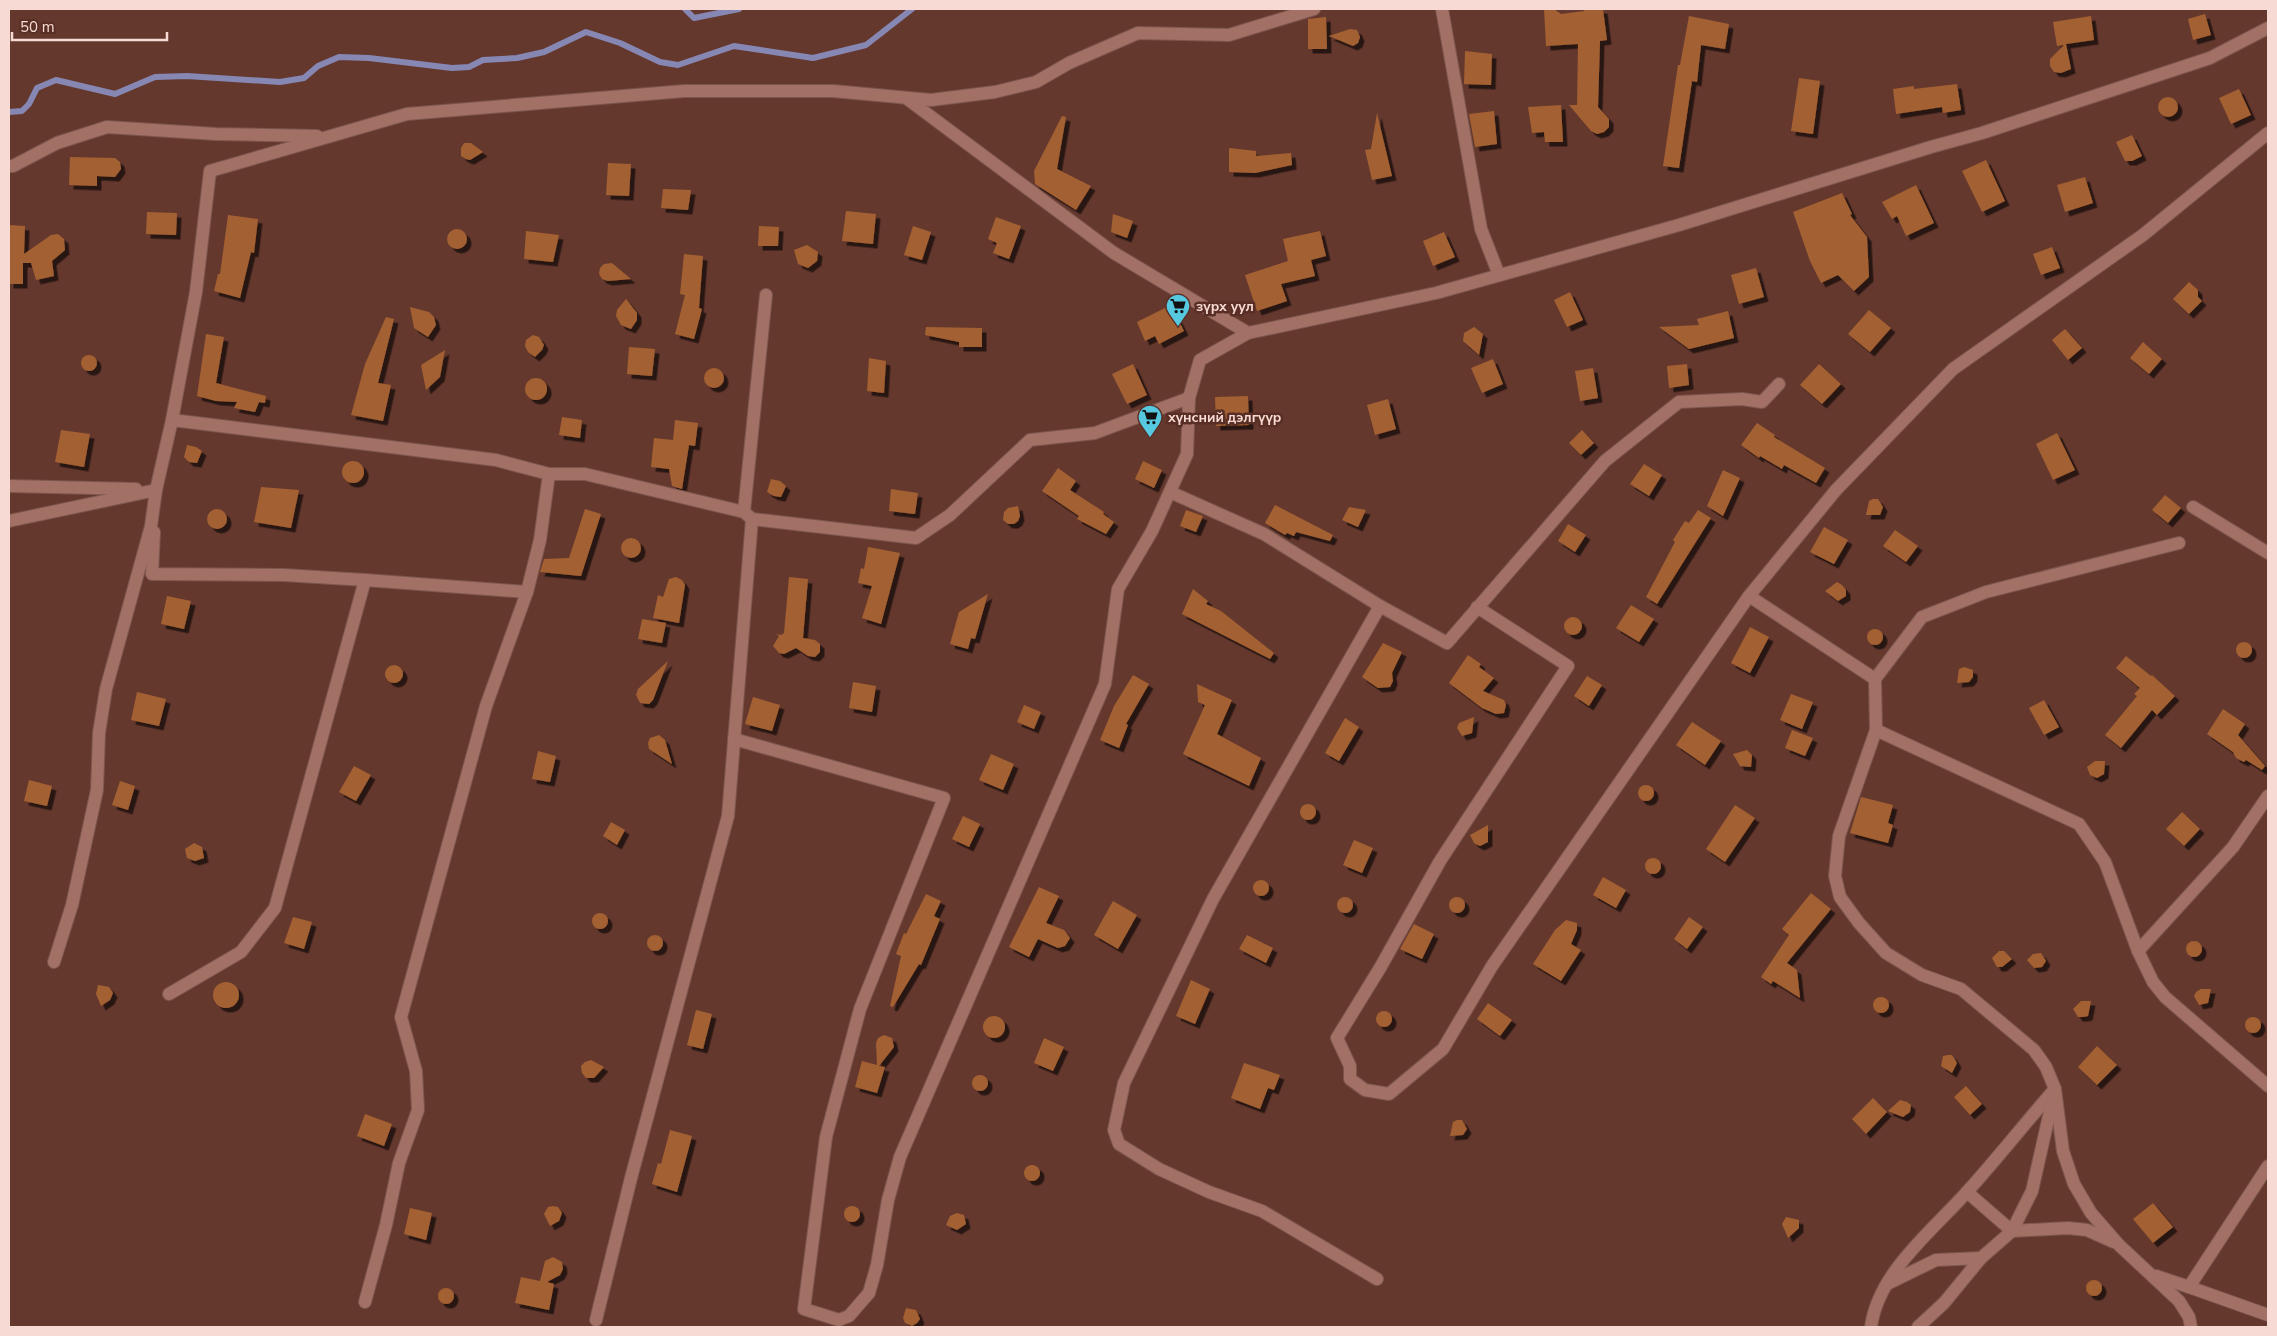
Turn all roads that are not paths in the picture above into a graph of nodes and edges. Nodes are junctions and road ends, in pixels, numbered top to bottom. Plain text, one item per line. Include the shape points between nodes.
1 (1314, 9) edge
2 (1442, 9) edge
3 (2268, 28) edge
4 (906, 98) junction
5 (2268, 133) edge
6 (330, 136) junction
7 (9, 166) edge
8 (1499, 275) junction
9 (766, 295) dead end
10 (1248, 333) junction
11 (1779, 384) dead end
12 (1189, 398) junction
13 (172, 420) junction
14 (549, 474) junction
15 (9, 486) edge
16 (156, 490) junction
17 (1170, 492) junction
18 (2193, 507) dead end
19 (748, 515) junction
20 (9, 521) edge
21 (2179, 543) dead end
22 (2268, 553) edge
23 (365, 580) junction
24 (527, 592) junction
25 (1749, 596) junction
26 (1380, 606) junction
27 (1477, 607) junction
28 (1874, 679) junction
29 (1876, 730) junction
30 (734, 739) junction
31 (2268, 796) edge
32 (2138, 951) junction
33 (54, 962) dead end
34 (169, 994) dead end
35 (2268, 1086) edge
36 (2055, 1088) junction
37 (2268, 1166) edge
38 (1967, 1192) junction
39 (2012, 1231) junction
40 (2119, 1245) junction
41 (1981, 1258) junction
42 (2153, 1275) junction
43 (1377, 1279) dead end
44 (1888, 1283) junction
45 (2189, 1287) junction
46 (365, 1302) dead end
47 (2268, 1314) edge
48 (596, 1320) dead end
49 (1871, 1327) edge
50 (1918, 1327) edge
51 (2191, 1327) edge

1 - 4 street via 1229,35 1138,33 1068,63 1036,82 995,92 931,100
2 - 8 street via 1481,229
3 - 8 street via 2210,58 1982,133 1679,225
4 - 6 street via 833,91 684,91 407,114
4 - 10 street via 1114,253
5 - 25 street via 2143,236 1953,369 1836,490
6 - 7 street via 216,134 107,127 57,143
6 - 13 street via 210,171 196,292
8 - 10 street via 1436,293
9 - 19 street
10 - 12 street via 1200,360
11 - 27 street via 1762,402 1742,399 1679,402 1605,461
12 - 17 street via 1187,454
12 - 19 street via 1095,433 1030,440 950,516 916,538
13 - 14 street via 496,460
13 - 16 street
14 - 19 street via 585,474
14 - 24 street via 540,540
15 - 16 street
16 - 20 street
16 - 23 street via 152,574 284,575
16 - 33 street via 150,526 106,689 99,733 97,790 72,905
17 - 26 street via 1264,534
17 - 30 street via 1152,531 1118,589 1105,684 900,1157 869,1294 849,1316 839,1320 804,1309 826,1137 860,1009 944,798
18 - 22 street
19 - 30 street
21 - 28 street via 1986,592 1922,617
23 - 24 street
23 - 34 street via 275,908 241,952
24 - 46 street via 486,706 401,1017 416,1071 418,1110 399,1163
25 - 27 street via 1492,966 1443,1049 1389,1094 1365,1090 1350,1079 1350,1066 1337,1038 1440,861 1568,666
25 - 28 street
26 - 27 street via 1447,643
26 - 43 street via 1214,899 1124,1083 1114,1130 1119,1144 1158,1169 1262,1211
28 - 29 street
29 - 32 street via 2079,824 2105,862
29 - 36 street via 1838,836 1835,876 1840,897 1886,953 1922,976 1961,989 2034,1050 2046,1066
30 - 48 street via 728,816
31 - 32 street via 2233,847
32 - 35 street via 2152,982 2165,998
36 - 38 street
36 - 39 street via 2032,1191
36 - 40 street via 2063,1151 2074,1184 2091,1213
37 - 45 street
38 - 39 street
38 - 44 street
39 - 40 street via 2087,1230
39 - 41 street
40 - 42 street
41 - 44 street via 1936,1260
41 - 50 street via 1944,1303
42 - 45 street
42 - 51 street via 2179,1301 2189,1316
44 - 49 street via 1877,1301
45 - 47 street

